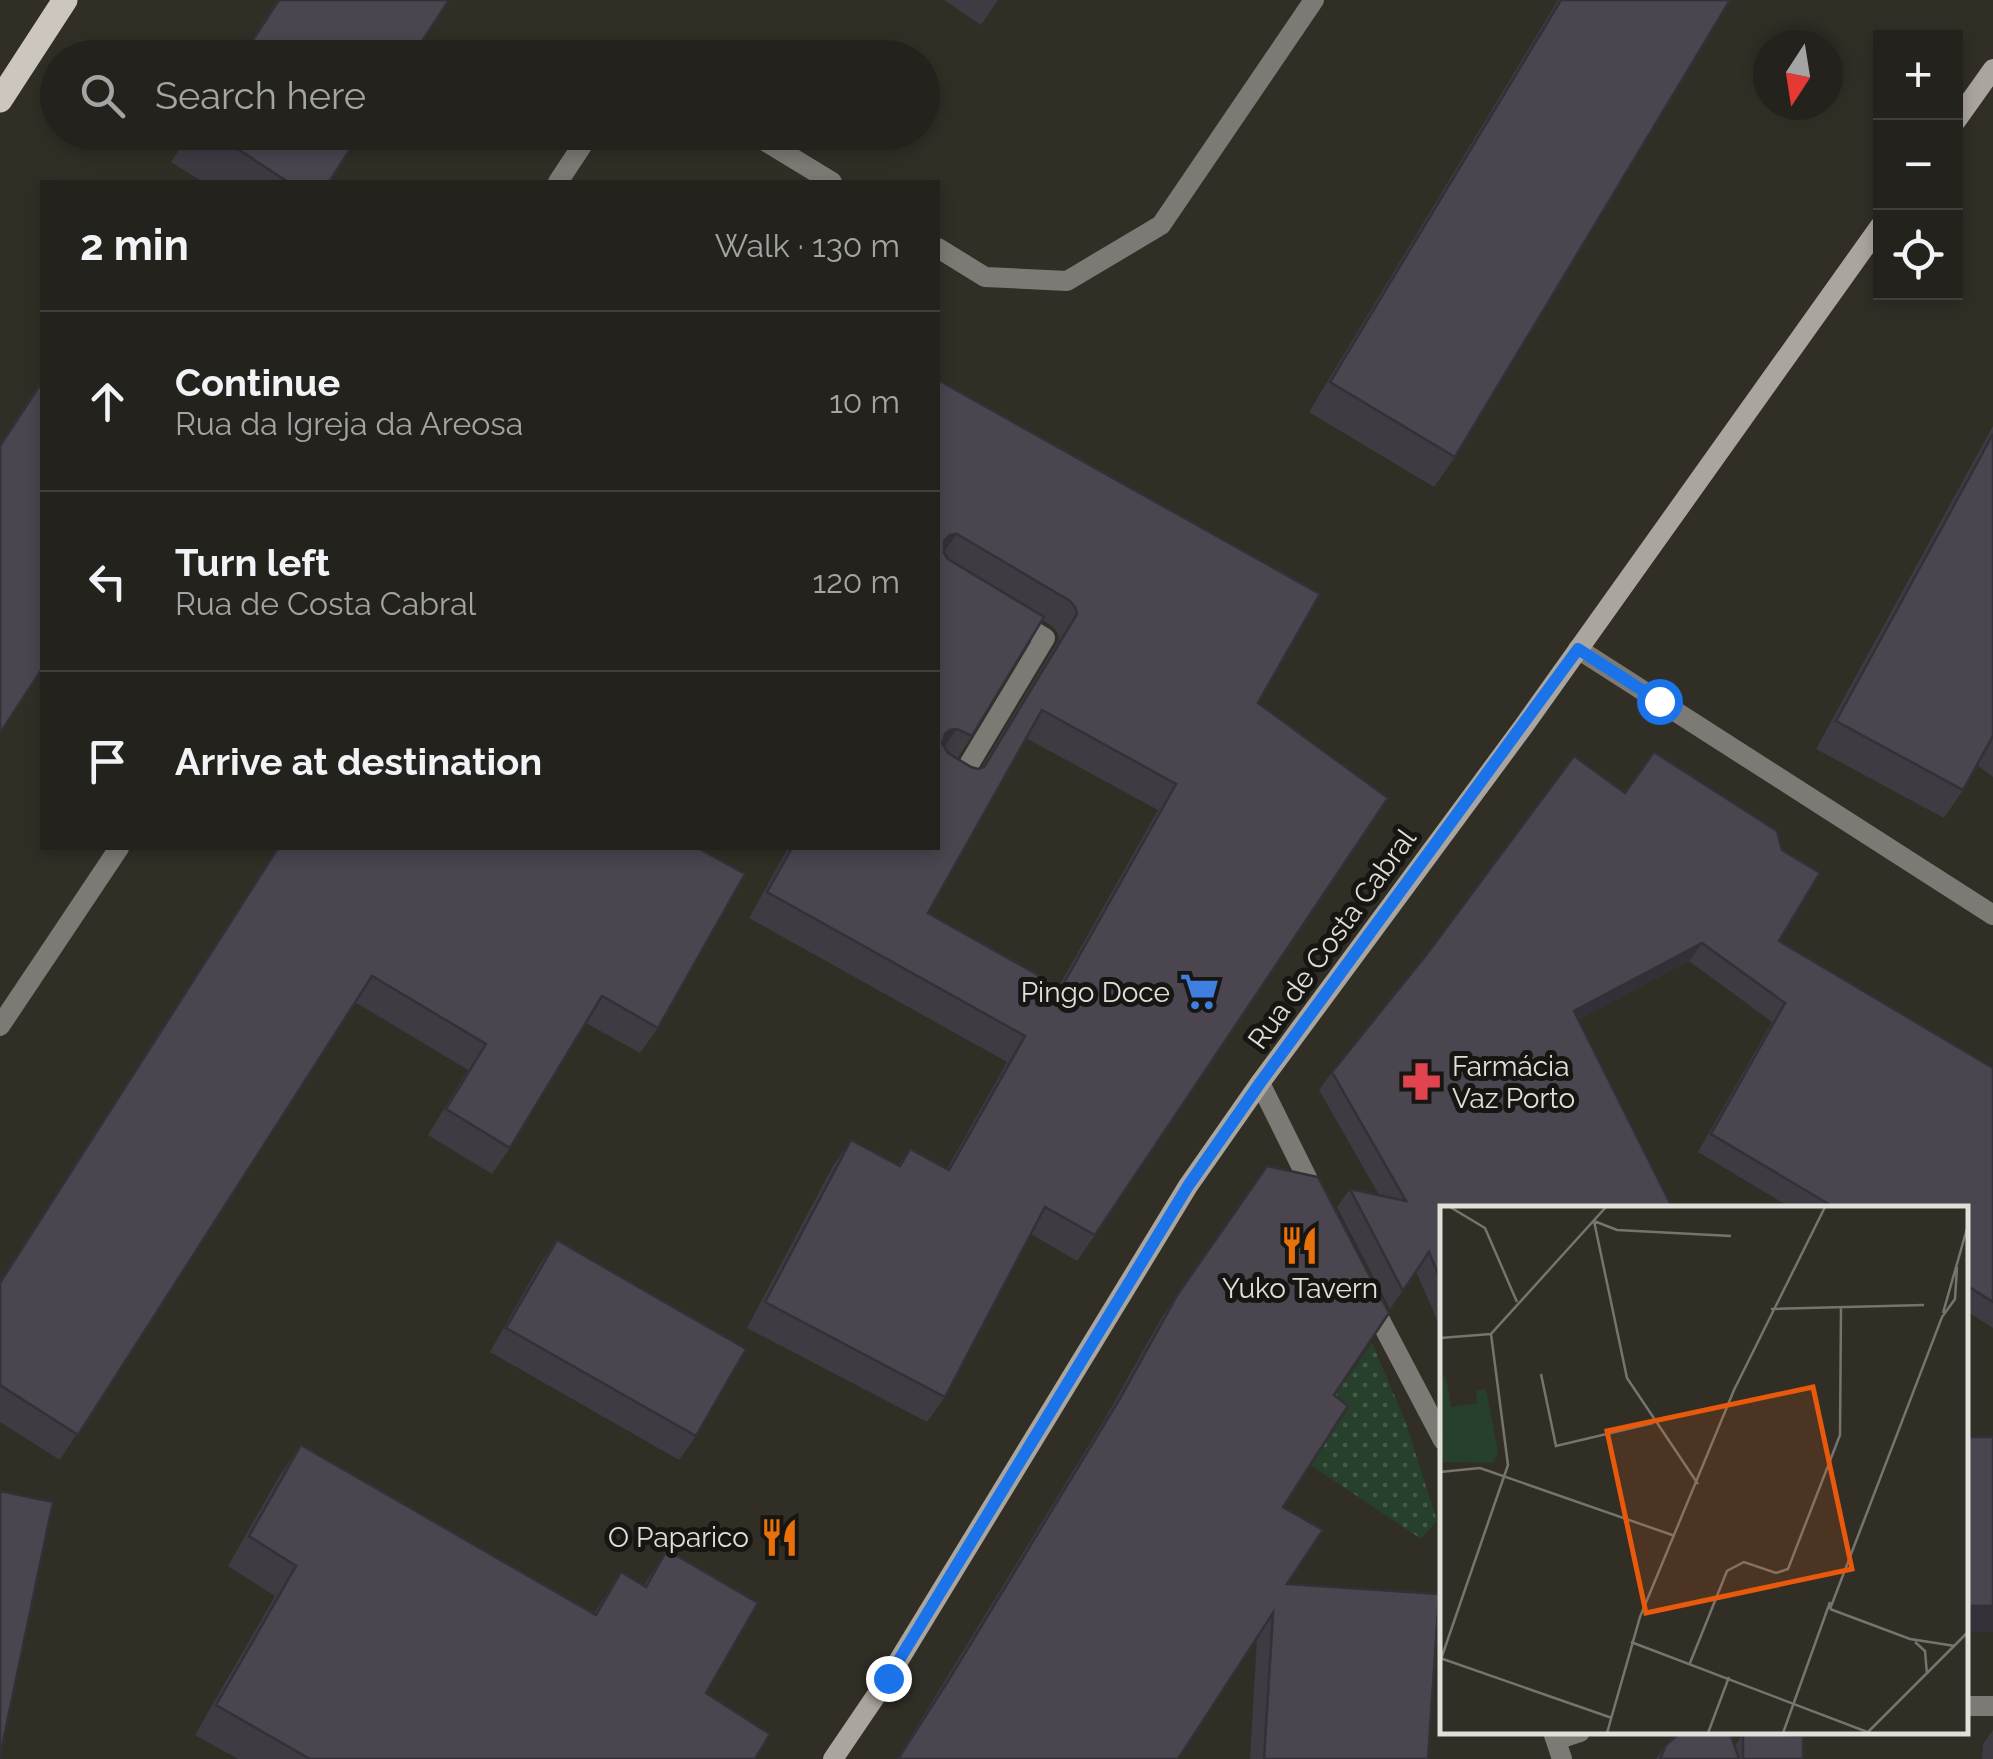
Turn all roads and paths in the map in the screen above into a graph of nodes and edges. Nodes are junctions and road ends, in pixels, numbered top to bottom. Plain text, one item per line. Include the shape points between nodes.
1 (65, 0) edge
2 (1314, 0) edge
3 (1993, 68) edge
4 (0, 100) edge
5 (1957, 120) edge
6 (579, 150) edge
7 (780, 150) edge
8 (559, 180) edge
9 (829, 180) edge
10 (1873, 236) edge
11 (940, 249) edge
12 (999, 610) edge
13 (1578, 649) junction
14 (940, 769) edge
15 (117, 850) edge
16 (1993, 915) edge
17 (0, 1026) edge
18 (1260, 1083) junction
19 (1326, 1215) edge
20 (1362, 1284) edge
21 (1440, 1434) edge
22 (833, 1759) edge

1 - 4 main road
2 - 11 street via 1162,225 1068,281 985,277
3 - 5 main road
6 - 8 street
7 - 9 street
10 - 13 main road, Rua de Costa Cabral
12 - 14 street via 1046,638 959,781
13 - 16 street
13 - 18 main road, Rua de Costa Cabral
15 - 17 street
18 - 19 street
18 - 22 main road, Rua de Costa Cabral via 1188,1186
20 - 21 street

